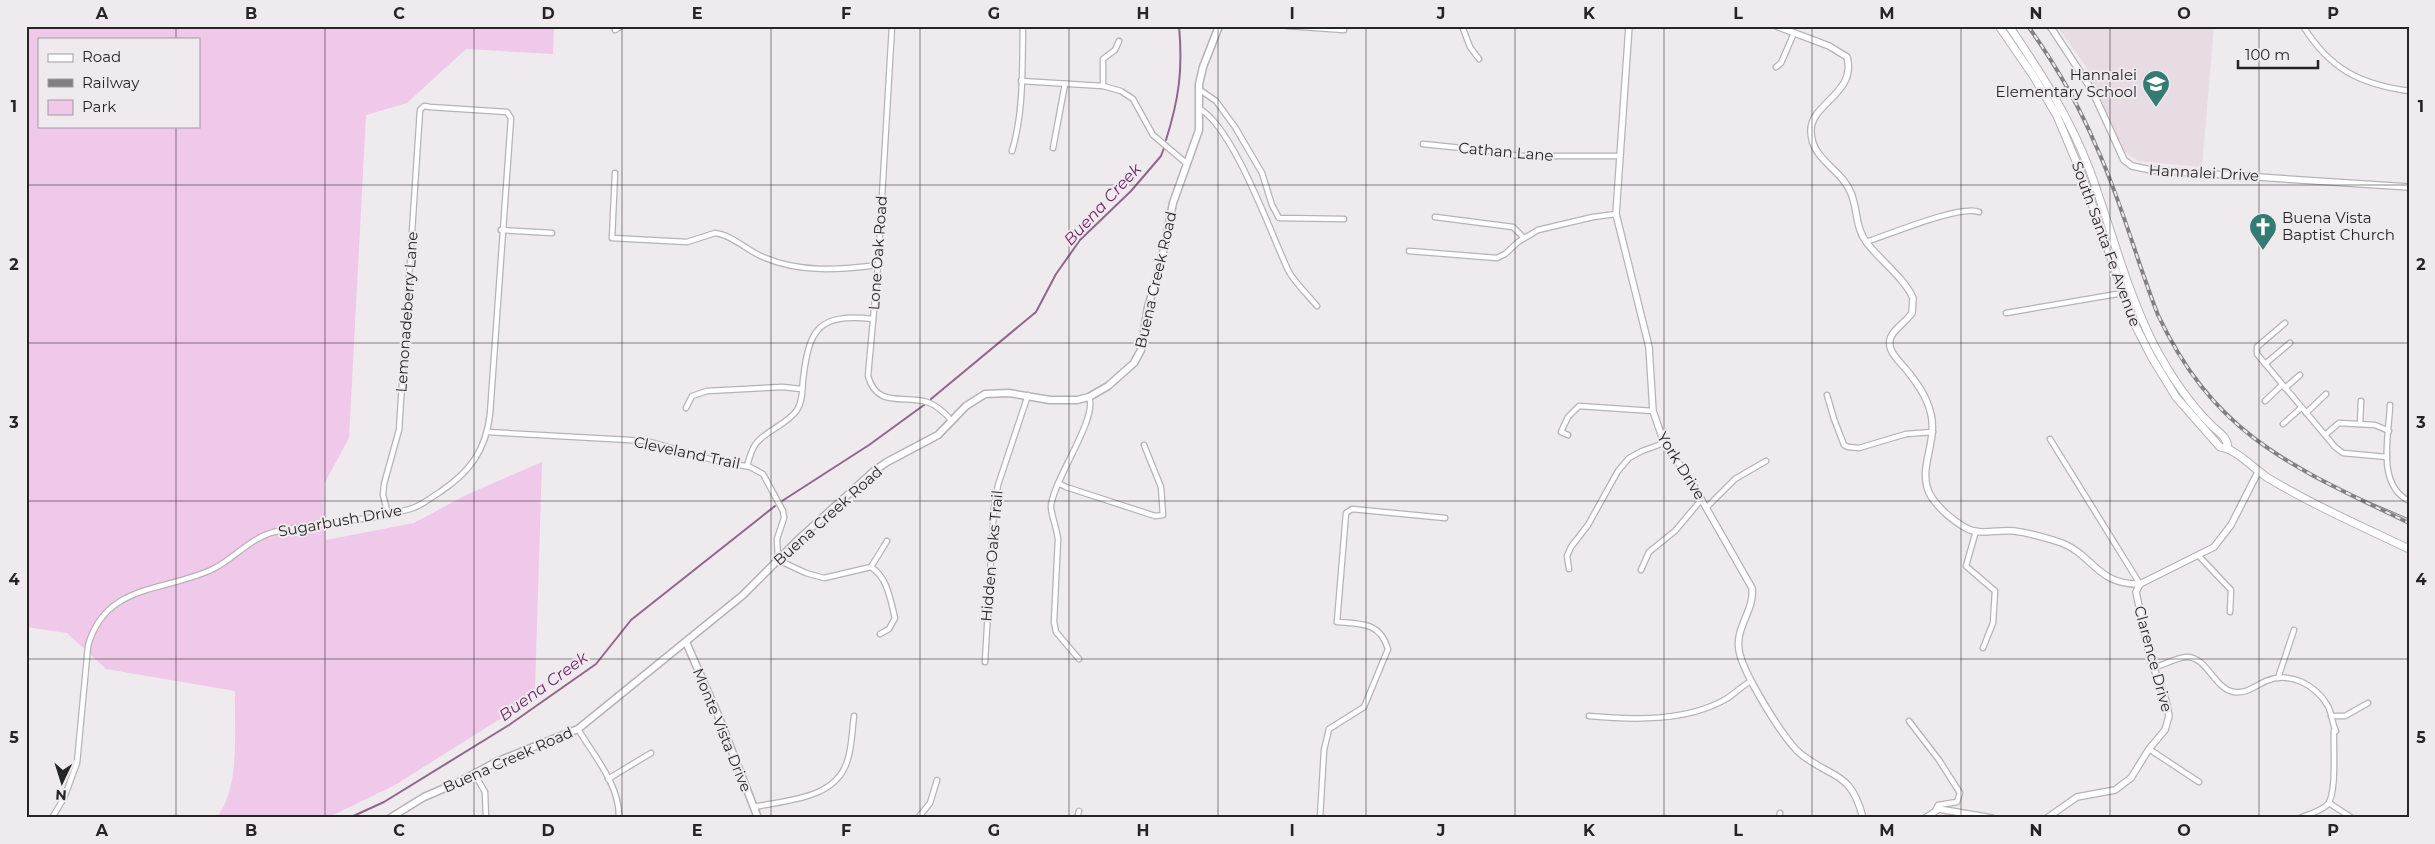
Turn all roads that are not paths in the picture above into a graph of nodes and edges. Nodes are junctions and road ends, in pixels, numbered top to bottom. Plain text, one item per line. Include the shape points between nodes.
1 (622, 26) edge
2 (892, 26) edge
3 (1023, 26) edge
4 (1219, 26) edge
5 (1287, 26) edge
6 (1462, 26) edge
7 (1629, 26) edge
8 (1776, 26) edge
9 (1999, 26) edge
10 (2009, 26) edge
11 (2050, 26) edge
12 (2303, 26) edge
13 (615, 30) dead end
14 (1344, 30) dead end
15 (1794, 33) junction
16 (1119, 41) dead end
17 (1479, 59) dead end
18 (1776, 67) dead end
19 (1021, 81) junction
20 (1065, 84) junction
21 (1103, 86) junction
22 (1200, 90) junction
23 (2409, 91) edge
24 (1200, 109) junction
25 (510, 114) joint
26 (1424, 144) dead end
27 (1052, 148) dead end
28 (1012, 151) dead end
29 (1619, 156) junction
30 (1186, 163) junction
31 (615, 173) dead end
32 (2409, 187) edge
33 (1979, 212) dead end
34 (1616, 214) junction
35 (1435, 217) dead end
36 (1344, 219) dead end
37 (502, 230) junction
38 (552, 233) dead end
39 (1524, 238) junction
40 (1866, 242) junction
41 (1409, 251) dead end
42 (878, 265) junction
43 (2124, 293) junction
44 (1317, 306) dead end
45 (2006, 313) dead end
46 (873, 319) junction
47 (2285, 323) dead end
48 (2290, 343) dead end
49 (2265, 364) junction
50 (2300, 374) dead end
51 (2284, 387) junction
52 (802, 389) junction
53 (2326, 394) dead end
54 (1028, 395) junction
55 (1827, 395) dead end
56 (1090, 397) junction
57 (2264, 400) dead end
58 (2361, 401) dead end
59 (2390, 405) dead end
60 (686, 408) dead end
61 (2301, 408) junction
62 (1653, 411) junction
63 (2306, 413) junction
64 (952, 421) junction
65 (2283, 424) dead end
66 (2360, 424) junction
67 (2389, 431) junction
68 (487, 432) junction
69 (1933, 432) junction
70 (1568, 435) dead end
71 (2325, 435) junction
72 (2050, 439) dead end
73 (1664, 442) junction
74 (1144, 445) dead end
75 (2228, 448) junction
76 (2387, 457) junction
77 (1766, 461) dead end
78 (747, 466) junction
79 (2258, 472) junction
80 (1058, 483) junction
81 (1701, 500) junction
82 (2409, 501) edge
83 (1706, 508) junction
84 (388, 514) junction
85 (1445, 518) dead end
86 (1976, 531) junction
87 (887, 541) dead end
88 (2409, 549) edge
89 (2198, 555) junction
90 (778, 560) junction
91 (871, 567) junction
92 (1569, 569) dead end
93 (1641, 570) dead end
94 (2140, 584) junction
95 (2230, 612) dead end
96 (2294, 630) dead end
97 (880, 634) dead end
98 (686, 642) junction
99 (1983, 648) dead end
100 (1079, 659) dead end
101 (985, 662) dead end
102 (2153, 668) junction
103 (2278, 678) junction
104 (1751, 681) junction
105 (2368, 703) dead end
106 (854, 716) dead end
107 (1588, 716) dead end
108 (2331, 716) junction
109 (1909, 721) dead end
110 (578, 729) junction
111 (2149, 749) junction
112 (651, 754) dead end
113 (474, 773) junction
114 (608, 779) junction
115 (937, 780) dead end
116 (2199, 782) dead end
117 (2329, 803) junction
118 (754, 807) junction
119 (1080, 811) dead end
120 (1935, 811) junction
121 (52, 818) edge
122 (390, 818) edge
123 (486, 818) edge
124 (619, 818) edge
125 (758, 818) edge
126 (918, 818) edge
127 (1077, 818) edge
128 (1320, 818) edge
129 (1863, 818) edge
130 (1925, 818) edge
131 (1992, 818) edge
132 (2047, 818) edge
133 (2300, 818) edge
134 (2352, 818) edge

1 - 13 street
2 - 42 street, Lone Oak Road
3 - 19 street
4 - 22 main road, Buena Creek Road via 1203,67
5 - 14 street
6 - 17 street via 1470,47
7 - 29 street, York Drive
8 - 15 street
9 - 43 main road, South Santa Fe Avenue via 2057,116
10 - 75 main road, South Santa Fe Avenue via 2068,120 2142,320 2156,348 2183,392 2227,439
11 - 32 street, Hannalei Drive via 2086,79 2124,160 2132,166 2151,170
12 - 23 street via 2327,59 2351,75 2372,84
15 - 18 street via 1782,63
15 - 40 street via 1836,49 1847,57 1848,74 1830,102 1813,120 1811,132 1815,151 1840,176 1851,193 1859,230
16 - 21 street via 1115,50 1103,59
19 - 20 street
19 - 28 street
20 - 21 street
20 - 27 street
21 - 30 street via 1121,91 1132,99 1153,135
22 - 24 main road, Buena Creek Road
22 - 36 street via 1216,101 1235,127 1262,173 1279,218
24 - 30 main road, Buena Creek Road via 1198,130
24 - 44 street via 1210,116 1248,176 1288,271
25 - 37 street, Sugarbush Drive
25 - 84 street, Lemonadeberry Lane via 430,106 422,108 399,430 384,484
26 - 29 street, Cathan Lane via 1519,156
29 - 34 street, York Drive
30 - 56 main road, Buena Creek Road via 1173,203 1139,355 1126,372
31 - 42 street via 612,238 687,242 715,233 762,257 793,265 824,270
33 - 40 street via 1952,213
34 - 39 street via 1538,230
34 - 62 street, York Drive via 1649,348
35 - 39 street via 1513,227
37 - 38 street
37 - 68 street, Sugarbush Drive
39 - 41 street via 1497,258
40 - 69 street via 1914,298 1912,313 1893,332 1890,346 1896,360 1927,400
42 - 46 street, Lone Oak Road
43 - 45 street
43 - 75 main road, South Santa Fe Avenue via 2141,338 2170,388 2204,432 2220,447
46 - 52 street via 836,318 825,323 818,330 807,354
46 - 64 street, Lone Oak Road via 868,376 871,386 888,398 934,405
47 - 49 street via 2257,347
48 - 49 street
49 - 51 street
50 - 51 street
51 - 57 street
51 - 61 street
52 - 60 street via 707,391 692,396
52 - 78 street via 798,409 759,440
53 - 63 street
54 - 56 main road, Buena Creek Road via 1062,401
54 - 64 main road, Buena Creek Road via 985,394
54 - 101 street, Hidden Oaks Trail via 998,485 994,508
55 - 69 street via 1844,445 1848,447 1859,448 1906,434
56 - 80 street via 1091,413
58 - 66 street
59 - 67 street
61 - 63 street
61 - 65 street
62 - 70 street via 1579,406 1568,417 1561,432
62 - 73 street, York Drive
63 - 71 street
64 - 90 main road, Buena Creek Road via 938,435 874,472
66 - 67 street via 2375,425
66 - 71 street via 2339,423
67 - 76 street
68 - 78 street, Cleveland Trail via 647,441
68 - 84 street, Sugarbush Drive via 477,457 459,477 415,508
69 - 86 street via 1927,487 1944,511 1966,528
71 - 76 street via 2343,453
72 - 94 street
73 - 81 street, York Drive
73 - 92 street via 1629,458 1618,471 1588,525 1571,547 1567,556
74 - 80 street via 1161,487 1163,516
75 - 79 main road, South Santa Fe Avenue
76 - 82 street via 2391,484
77 - 83 street via 1735,479
78 - 90 street, Cleveland Trail via 762,474 783,511 777,539
79 - 88 main road, South Santa Fe Avenue via 2294,494
79 - 89 street via 2221,540
80 - 100 street via 1050,508 1058,539 1054,622 1056,632
81 - 83 street, York Drive
81 - 93 street via 1675,531 1649,552
83 - 104 street, York Drive via 1752,588 1753,597 1740,629 1739,650
84 - 121 street, Sugarbush Drive via 274,532 256,539 210,571 136,593 107,610 94,628 88,646 75,772
85 - 128 street via 1352,509 1346,513 1337,622 1365,624 1376,629 1385,639 1388,650 1364,707 1329,729 1324,750
86 - 94 street via 2013,531 2062,543 2109,577 2126,584
86 - 99 street via 1966,566 1995,591 1992,623
87 - 91 street
89 - 94 street
89 - 95 street via 2231,590
90 - 91 street via 824,578
90 - 98 main road, Buena Creek Road
91 - 97 street via 880,573 888,590 894,618 889,628
94 - 102 street, Clarence Drive via 2136,592
96 - 103 street
98 - 110 main road, Buena Creek Road
98 - 118 main road, Monte Vista Drive
102 - 103 street via 2186,657 2197,660 2223,687 2236,693
102 - 111 street, Clarence Drive via 2169,716 2165,730
103 - 108 street via 2313,688 2322,697
104 - 107 street via 1722,700 1673,715
104 - 129 street, York Drive via 1795,749 1845,781 1855,795
105 - 108 street via 2345,716
106 - 118 street via 848,760 840,778 820,792
108 - 117 street via 2336,731
109 - 120 street via 1960,793 1957,802 1942,803
110 - 113 main road, Buena Creek Road
110 - 114 street
111 - 116 street
111 - 132 street, Clarence Drive via 2131,778 2115,790 2077,797
112 - 114 street
113 - 122 main road, Buena Creek Road
113 - 123 street via 485,792
114 - 124 street via 618,800
115 - 126 street via 930,803
117 - 133 street
117 - 134 street
118 - 125 main road, Monte Vista Drive
119 - 127 street
120 - 130 street
120 - 131 street via 1946,809

